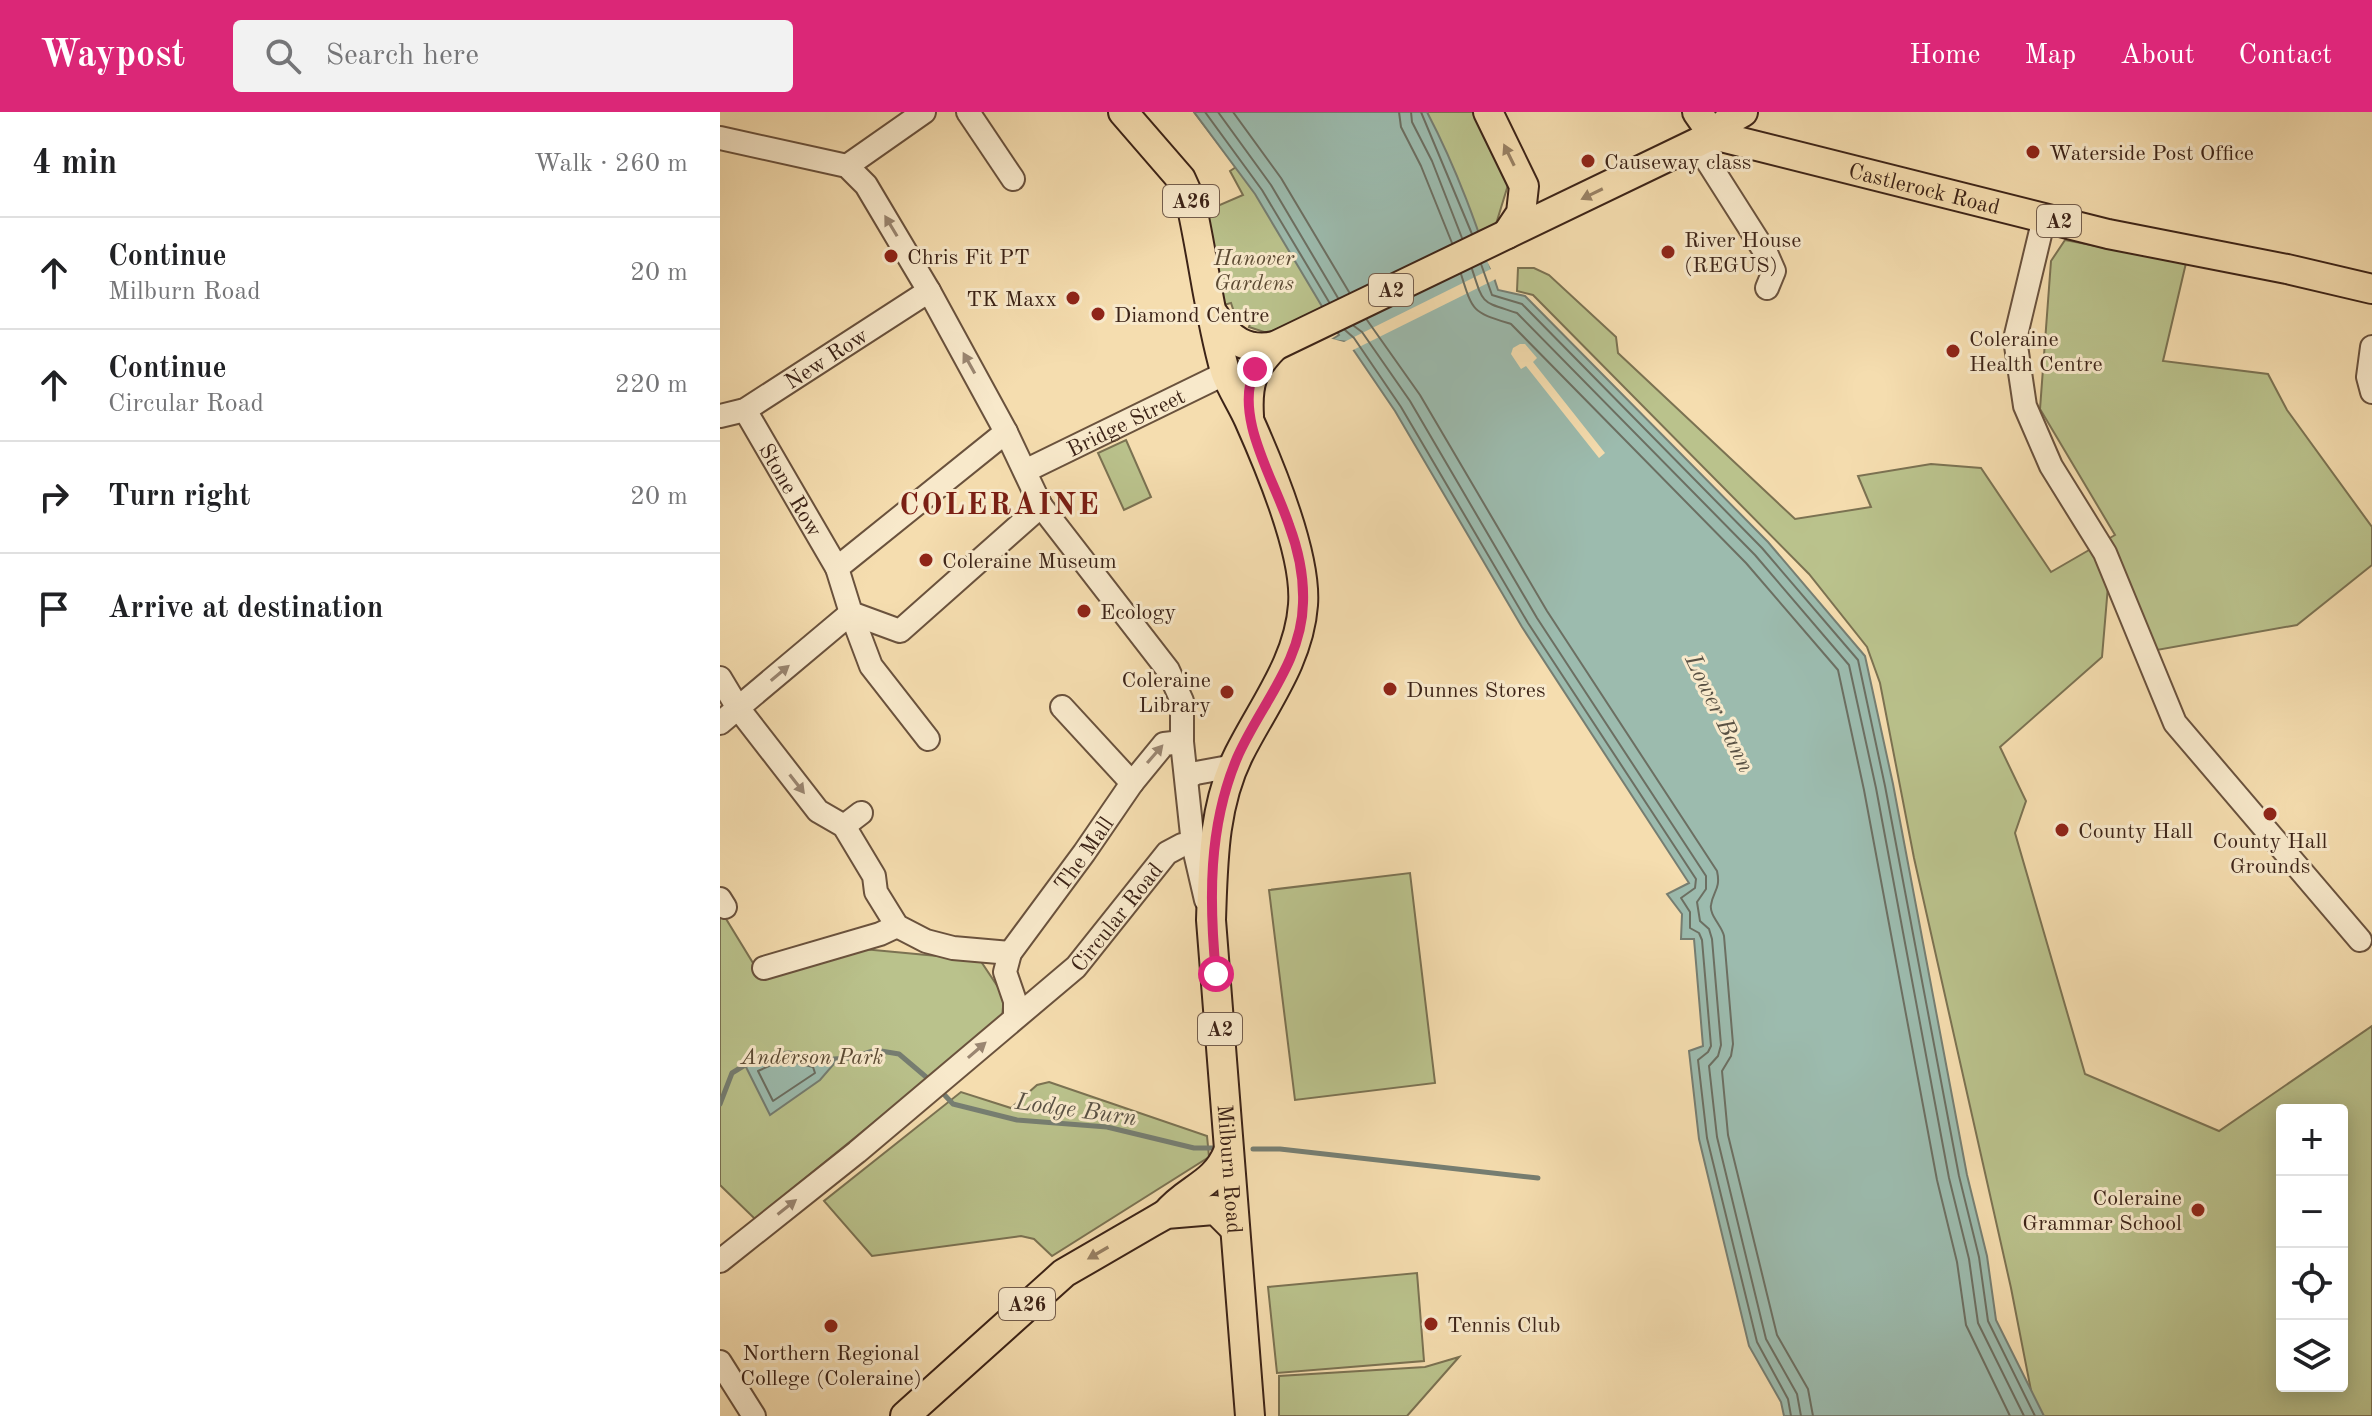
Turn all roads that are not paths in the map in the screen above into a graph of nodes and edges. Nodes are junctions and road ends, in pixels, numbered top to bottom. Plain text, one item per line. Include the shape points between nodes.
1 (924, 112) edge
2 (968, 112) edge
3 (1123, 112) edge
4 (1743, 112) edge
5 (1494, 116) edge
6 (1705, 124) edge
7 (720, 138) edge
8 (847, 166) junction
9 (1013, 179) dead end
10 (1520, 214) junction
11 (2044, 218) junction
12 (1767, 288) dead end
13 (2372, 289) edge
14 (929, 291) junction
15 (1212, 312) junction
16 (1275, 346) junction
17 (2372, 347) edge
18 (1239, 373) junction
19 (2372, 392) edge
20 (745, 410) junction
21 (720, 416) edge
22 (1006, 432) junction
23 (1025, 471) junction
24 (1041, 506) junction
25 (837, 568) junction
26 (851, 613) junction
27 (1154, 614) dead end
28 (1133, 623) junction
29 (720, 678) edge
30 (1062, 707) dead end
31 (738, 708) junction
32 (720, 723) edge
33 (928, 739) dead end
34 (1182, 742) junction
35 (1234, 766) junction
36 (1187, 778) junction
37 (1132, 783) junction
38 (1193, 844) junction
39 (1211, 920) junction
40 (897, 926) junction
41 (2360, 940) dead end
42 (1010, 953) junction
43 (764, 968) dead end
44 (1015, 1017) junction
45 (1228, 1145) junction
46 (1166, 1214) junction
47 (1235, 1229) junction
48 (720, 1261) edge
49 (720, 1362) edge
50 (754, 1416) edge
51 (905, 1416) edge
52 (1250, 1416) edge

1 - 8 street
2 - 9 street
3 - 15 main road, A26 via 1181,179 1190,199
4 - 6 main road
10 -> 5 main road
6 -> 10 main road via 1562,209 1541,202
6 - 11 main road, Castlerock Road / A2
6 - 12 street via 1706,159 1774,271
7 - 8 street
14 -> 8 street via 866,185
10 - 16 main road, A2
11 - 13 main road, Castlerock Road / A2
11 - 41 street via 2015,339 2025,406 2051,466 2105,553 2175,723
14 - 20 street, New Row
22 -> 14 street
15 - 16 main road via 1239,342 1253,349
15 - 18 main road, A26
16 - 18 main road, A2
17 - 19 street
18 - 23 street, Bridge Street
18 - 35 main road, A2 via 1250,421 1294,540 1303,603 1294,650
20 - 21 street, New Row
20 - 25 street, Stone Row
22 - 23 street
22 - 25 street
23 - 24 street
24 - 26 street via 900,631
24 - 28 street
25 - 26 street, Stone Row
31 -> 26 street
26 - 33 street, Stone Row via 871,666
27 - 28 street
28 - 34 street via 1168,670 1182,701
29 - 31 street
30 - 37 street
31 - 32 street
31 -> 40 street via 818,811 852,820 876,892
34 - 36 street
37 -> 34 street, The Mall via 1158,748
35 - 36 street
35 - 39 main road, A2 via 1214,845
36 - 38 street
37 - 42 street, The Mall
38 - 39 street, Circular Road
38 - 44 street, Circular Road via 1167,853 1076,967
39 - 45 main road, Milburn Road / A2
40 - 42 street via 953,948
40 - 43 street
42 - 44 street via 1005,972
48 -> 44 street, Circular Road
45 - 46 main road, A26 via 1217,1174 1177,1200
45 - 47 main road, Milburn Road / A2
46 - 47 main road, A26 via 1214,1210
46 -> 51 main road, A26 via 1064,1273
47 - 52 main road, Milburn Road / A2
49 - 50 street

